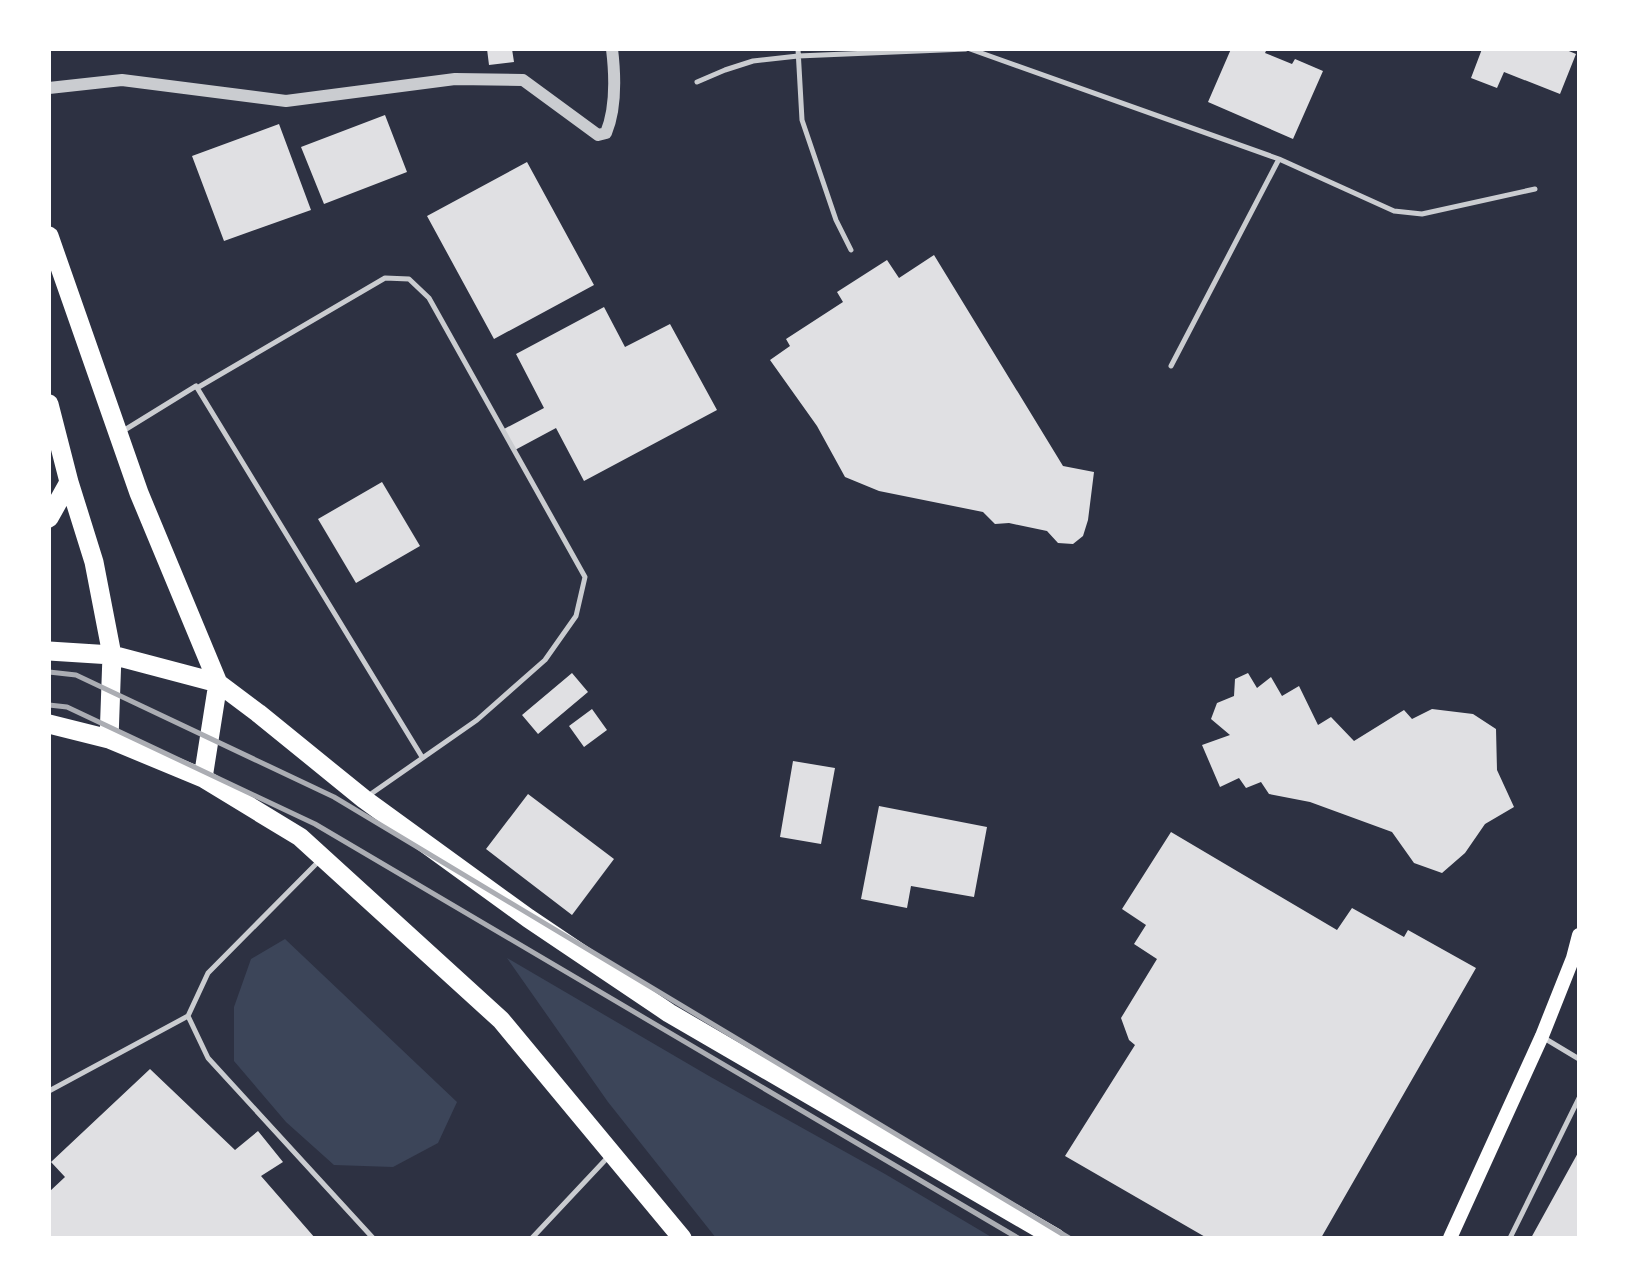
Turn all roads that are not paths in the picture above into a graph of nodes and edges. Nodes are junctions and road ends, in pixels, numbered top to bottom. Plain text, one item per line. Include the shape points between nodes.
1 (612, 49) edge
2 (968, 49) edge
3 (798, 52) edge
4 (697, 82) dead end
5 (49, 88) edge
6 (1279, 159) junction
7 (1535, 189) dead end
8 (49, 236) edge
9 (851, 250) dead end
10 (1171, 366) dead end
11 (197, 388) junction
12 (49, 404) edge
13 (118, 434) junction
14 (69, 482) junction
15 (49, 518) edge
16 (49, 651) edge
17 (112, 655) junction
18 (218, 683) junction
19 (49, 724) edge
20 (109, 739) junction
21 (422, 757) junction
22 (203, 778) junction
23 (364, 799) junction
24 (322, 858) junction
25 (1579, 935) edge
26 (188, 1016) junction
27 (1542, 1036) junction
28 (1579, 1059) edge
29 (49, 1091) edge
30 (1579, 1098) edge
31 (611, 1153) junction
32 (373, 1238) edge
33 (532, 1238) edge
34 (682, 1238) edge
35 (1056, 1238) edge
36 (1450, 1238) edge
37 (1510, 1238) edge

1 - 5 street via 611,120 606,132 598,135 523,80 456,79 286,101 122,80
2 - 3 lane
2 - 6 lane
3 - 4 lane via 752,61
3 - 9 lane via 802,120
6 - 7 lane via 1394,211 1422,214
6 - 10 lane
8 - 13 highway
11 - 13 lane
11 - 21 lane
11 - 21 lane via 385,278 409,279 429,298 585,578 576,616 545,660 477,720
12 - 14 highway
13 - 18 highway
14 - 15 highway
14 - 17 highway via 94,562
16 - 17 highway
17 - 18 highway
17 - 20 highway
18 - 22 highway
18 - 23 highway
19 - 20 highway
20 - 22 highway
21 - 23 lane
22 - 24 highway via 300,837
23 - 35 highway via 669,1013
24 - 26 lane via 208,973
24 - 31 highway via 501,1020
25 - 27 main road
26 - 29 lane
26 - 32 lane via 208,1058
27 - 28 lane
27 - 36 main road
30 - 37 lane
31 - 33 lane
31 - 34 highway

